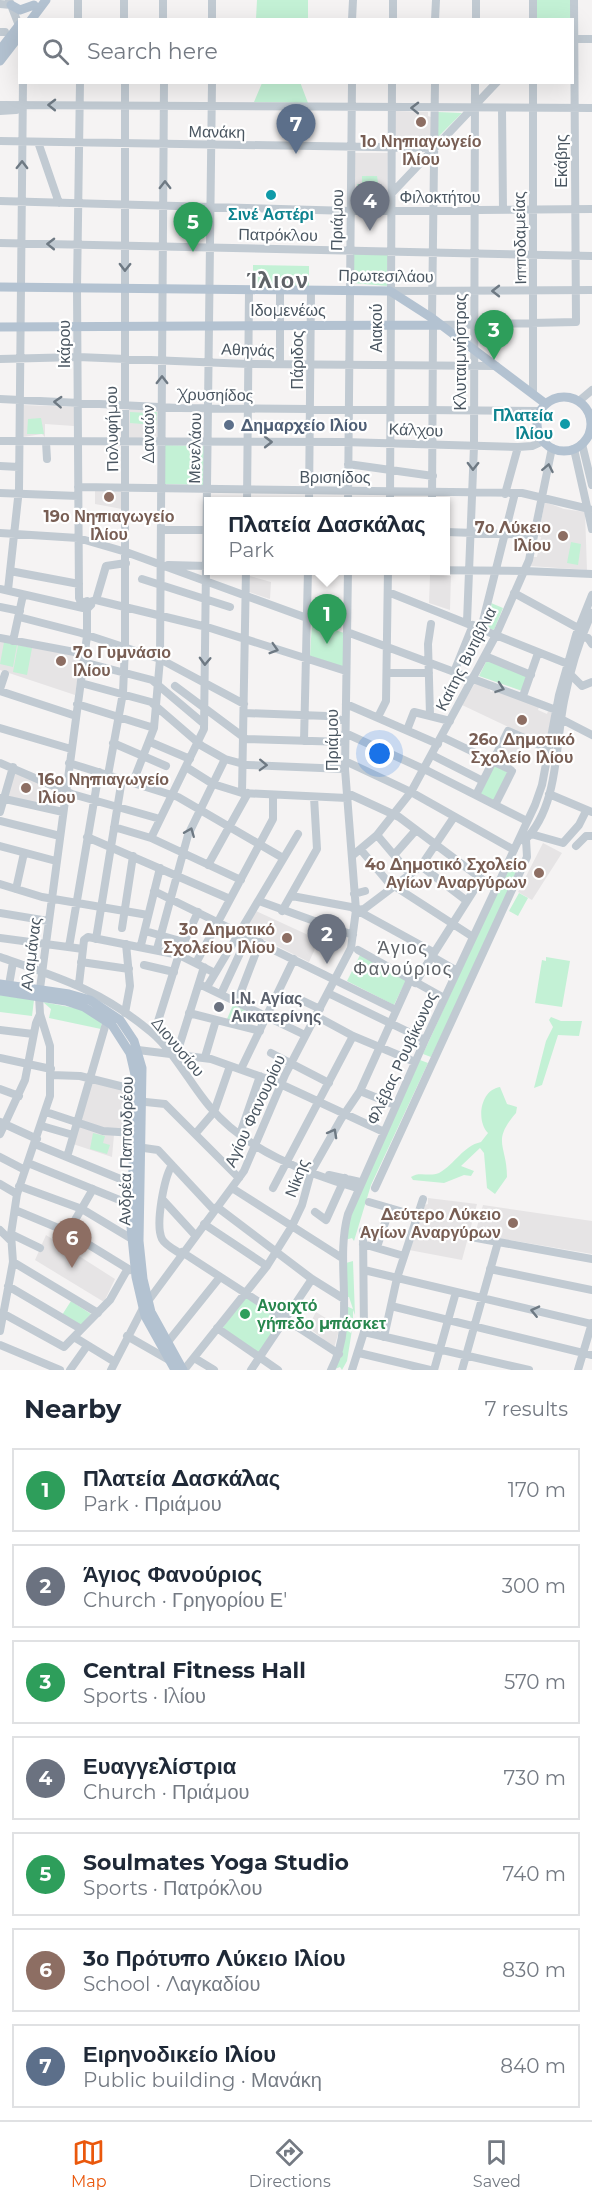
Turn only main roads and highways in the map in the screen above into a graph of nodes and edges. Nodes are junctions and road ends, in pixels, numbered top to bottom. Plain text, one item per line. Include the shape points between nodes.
1 (46, 0) edge
2 (36, 2) edge
3 (10, 3) edge
4 (25, 18) edge
5 (32, 18) edge
6 (18, 29) edge
7 (4, 49) edge
8 (0, 61) edge
9 (0, 287) edge
10 (435, 323) junction
11 (0, 327) edge
12 (543, 407) junction
13 (591, 430) edge
14 (583, 445) edge
15 (5, 984) edge
16 (0, 991) edge
17 (39, 993) junction
18 (139, 1102) junction
19 (137, 1147) junction
20 (145, 1305) junction
21 (175, 1370) edge
22 (184, 1370) edge

1 - 5 main road
2 - 3 main road via 21,10
2 - 4 main road
6 - 7 main road
7 - 8 main road
9 - 10 main road, Πρωτεσιλάου via 390,291
10 - 11 main road, Ιδομενέως
10 - 12 main road via 533,393
12 - 13 main road via 563,397 579,401 588,413
12 - 14 main road via 537,429 543,441 563,451
13 - 14 main road
15 - 17 main road, Ανδρέα Παπανδρέου
16 - 17 main road, Ανδρέα Παπανδρέου
17 - 18 main road, Ανδρέα Παπανδρέου via 76,1004 107,1020 130,1053
17 - 18 main road, Ανδρέα Παπανδρέου via 69,994 101,1006 120,1020 138,1050 142,1068
18 - 19 main road, Ανδρέα Παπανδρέου
18 - 19 main road, Ανδρέα Παπανδρέου via 134,1133
19 - 20 main road, Ανδρέα Παπανδρέου
19 - 20 main road, Ανδρέα Παπανδρέου via 132,1180 131,1270
20 - 21 main road, Ανδρέα Παπανδρέου
20 - 22 main road, Ανδρέα Παπανδρέου

